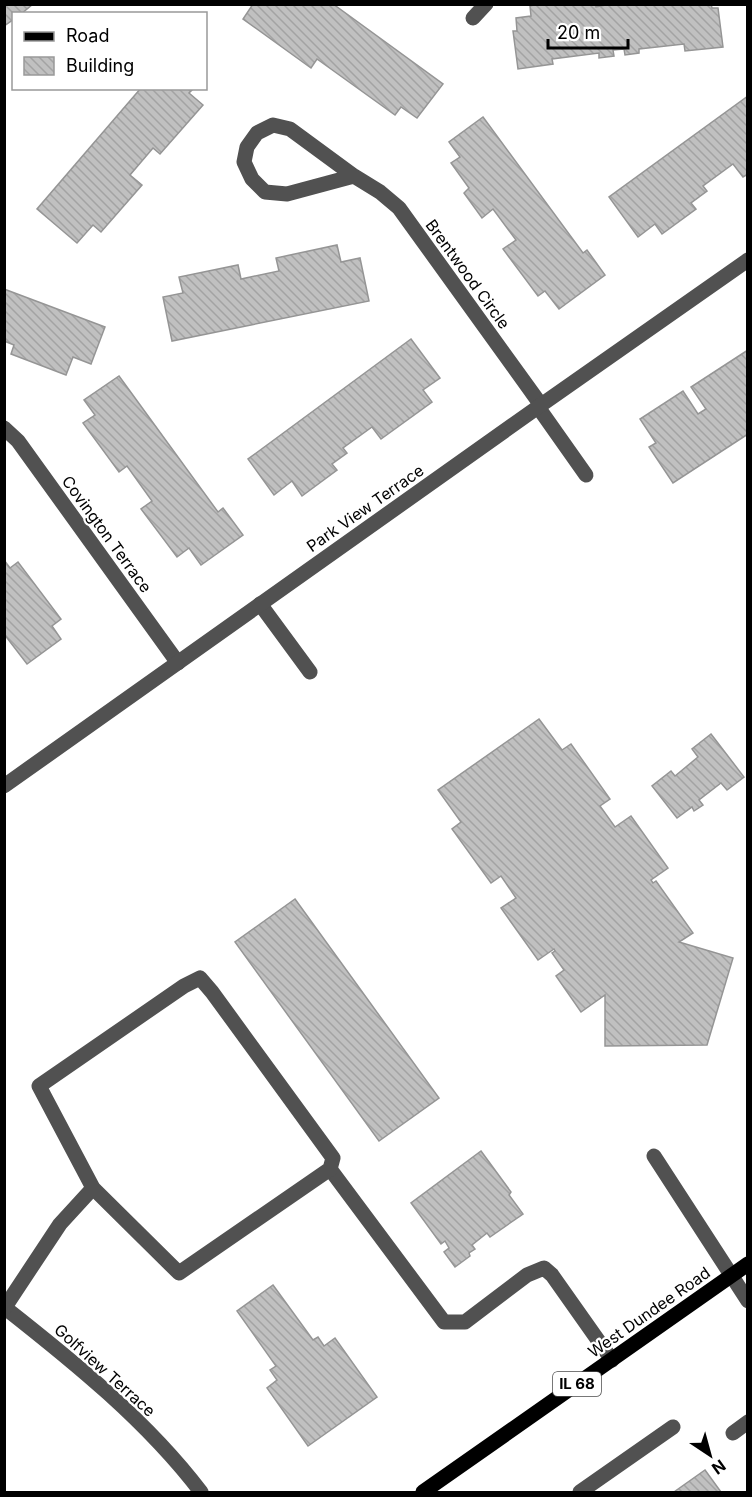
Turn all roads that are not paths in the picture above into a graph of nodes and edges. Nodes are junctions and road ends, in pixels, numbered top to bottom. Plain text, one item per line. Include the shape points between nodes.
1 (486, 4) edge
2 (473, 18) dead end
3 (354, 176) junction
4 (747, 260) edge
5 (539, 406) junction
6 (4, 428) edge
7 (586, 475) dead end
8 (260, 604) junction
9 (178, 663) junction
10 (310, 672) dead end
11 (4, 786) edge
12 (654, 1156) dead end
13 (330, 1169) junction
14 (93, 1188) junction
15 (747, 1264) edge
16 (731, 1276) junction
17 (747, 1301) edge
18 (5, 1307) edge
19 (612, 1360) junction
20 (747, 1422) edge
21 (673, 1427) dead end
22 (733, 1433) dead end
23 (201, 1492) edge
24 (423, 1492) edge
25 (580, 1492) edge

1 - 2 street
3 - 3 street, Brentwood Circle via 290,129 273,125 257,133 247,147 244,162 252,179 265,192 286,194
3 - 5 street, Brentwood Circle via 399,208
4 - 5 street, Park View Terrace
5 - 7 street, Brentwood Circle
5 - 8 street, Park View Terrace
6 - 9 street, Covington Terrace via 18,441
8 - 9 street, Park View Terrace
8 - 10 street
9 - 11 street, Park View Terrace
12 - 16 street
13 - 14 street via 179,1273
13 - 14 street via 333,1158 200,978 39,1086
13 - 19 street via 444,1322 465,1322 527,1275 544,1268
14 - 18 street via 60,1224
15 - 16 main road, West Dundee Road / IL 68
16 - 17 street
16 - 19 main road, West Dundee Road / IL 68
18 - 23 street, Golfview Terrace via 126,1408
19 - 24 main road, West Dundee Road / IL 68
20 - 22 street
21 - 25 street

